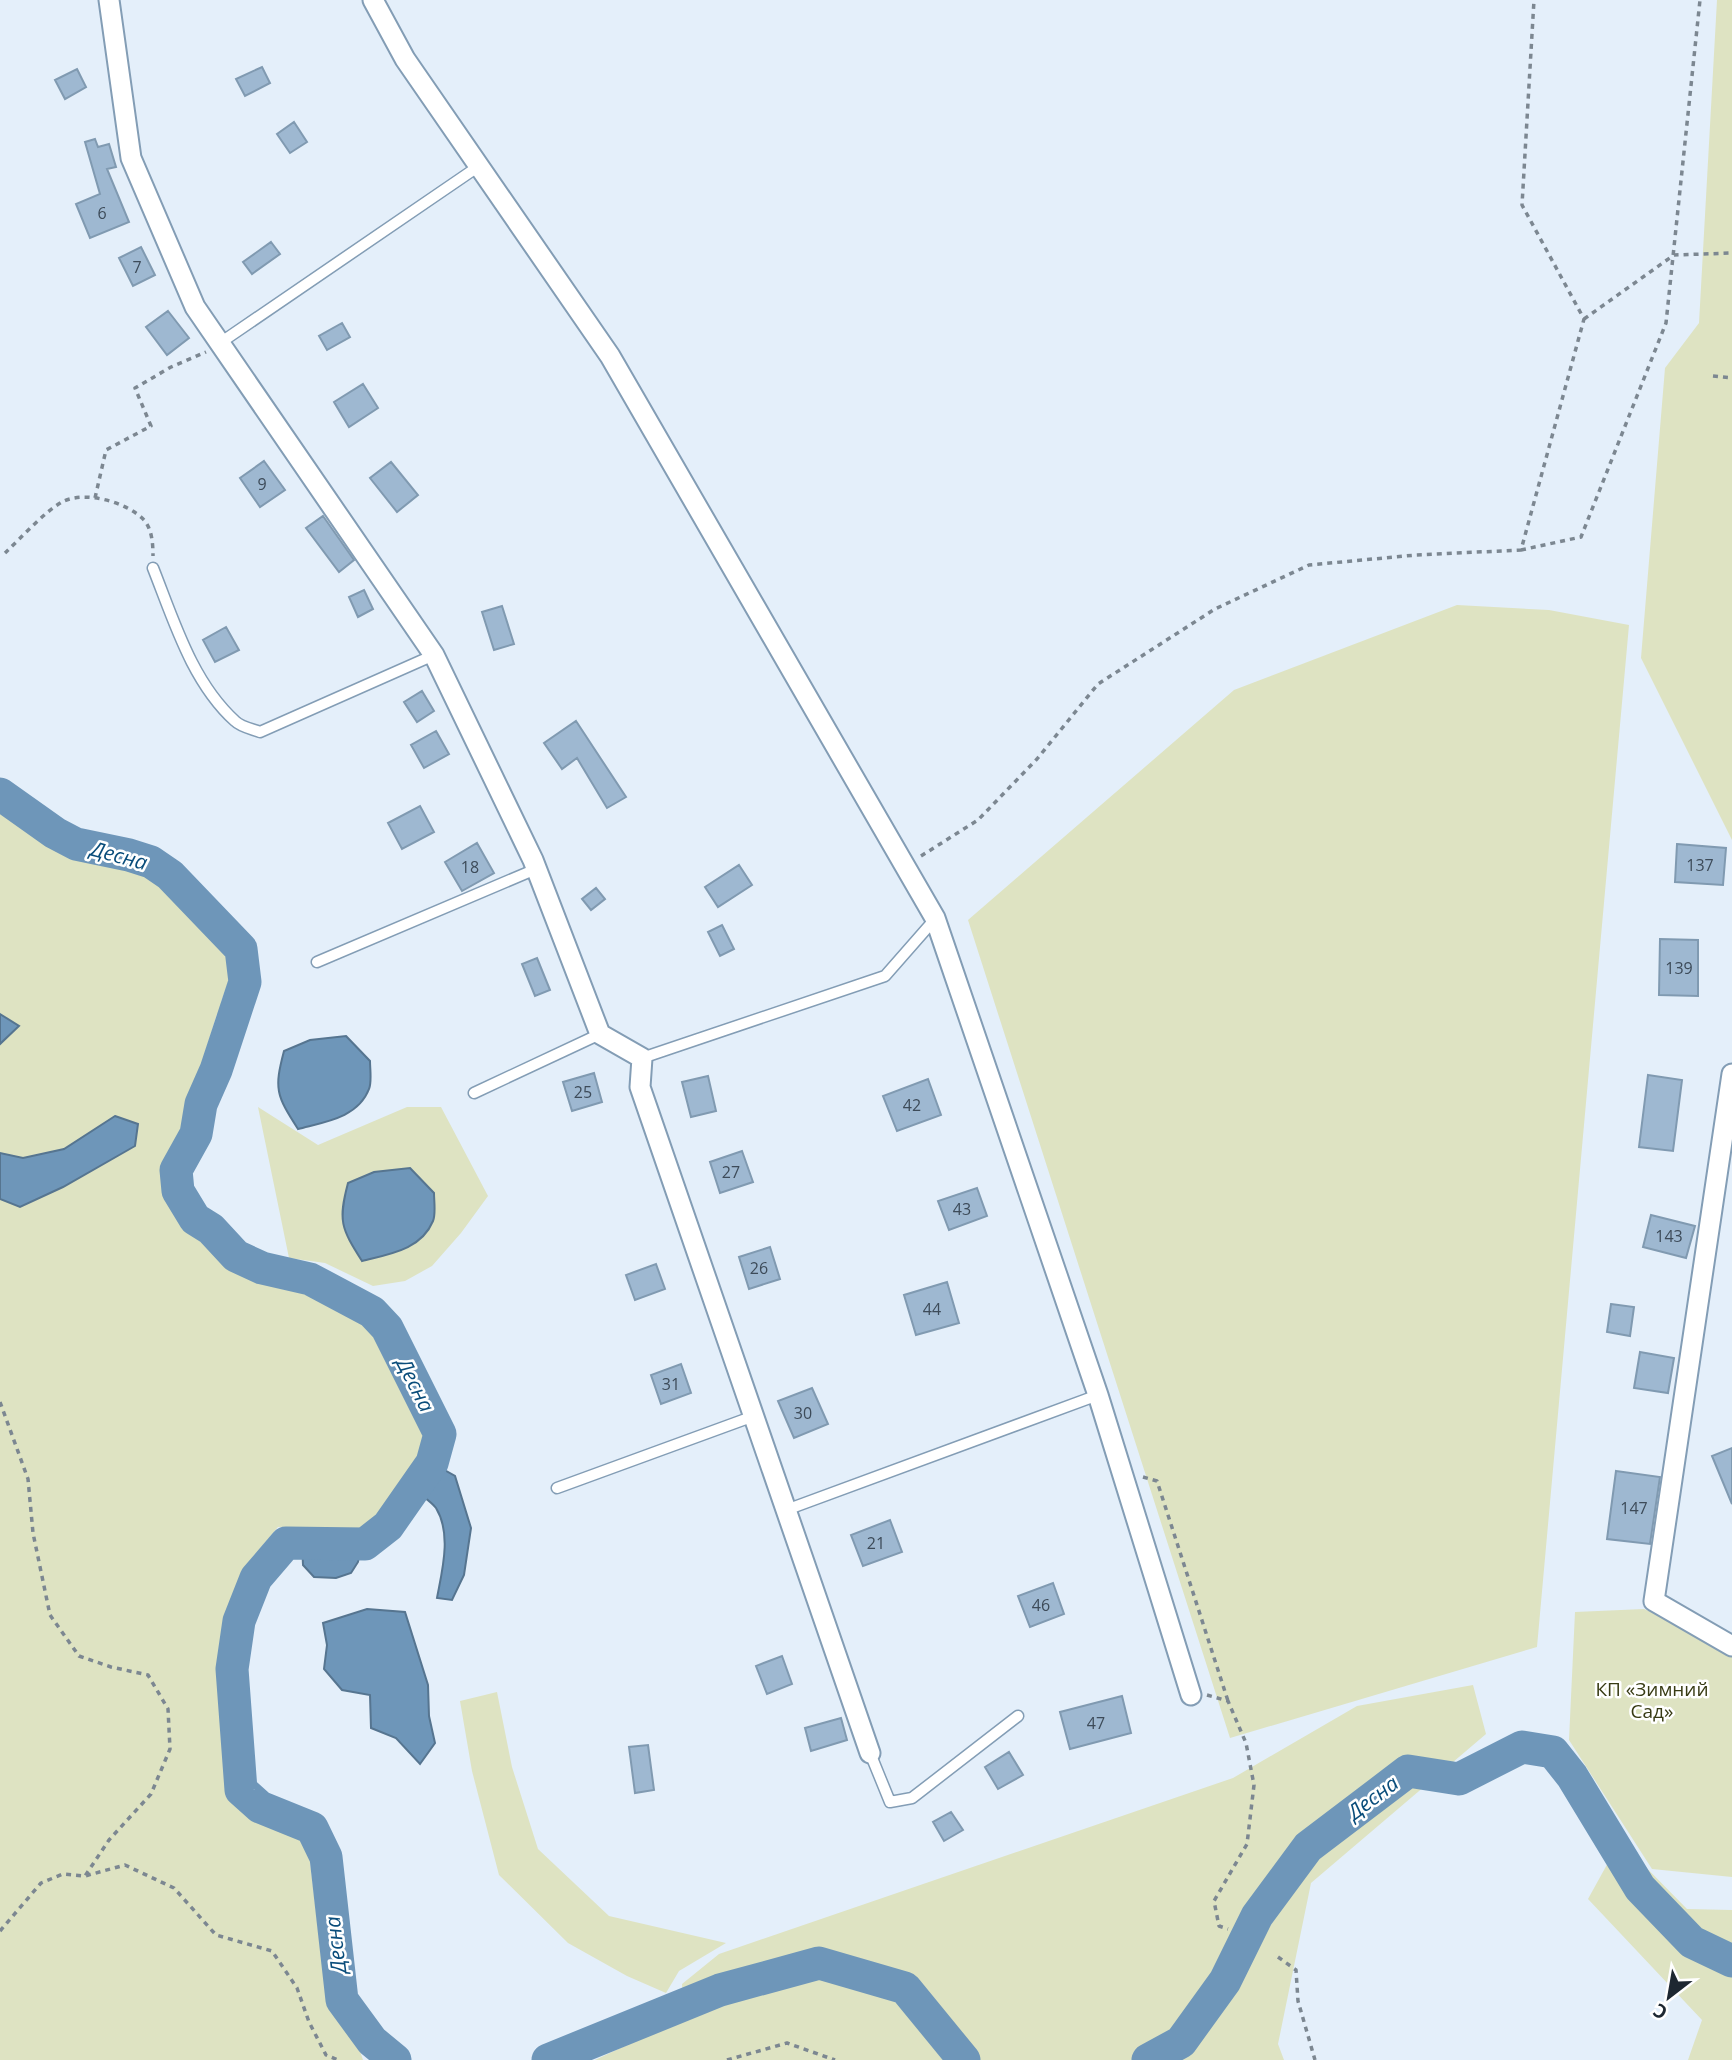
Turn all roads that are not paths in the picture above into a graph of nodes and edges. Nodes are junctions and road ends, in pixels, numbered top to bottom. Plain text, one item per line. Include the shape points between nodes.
1 (109, 0) edge
2 (373, 0) edge
3 (479, 166) junction
4 (219, 343) junction
5 (153, 568) road end
6 (435, 655) junction
7 (536, 869) junction
8 (936, 918) junction
9 (317, 962) dead end
10 (600, 1034) junction
11 (642, 1058) junction
12 (1732, 1074) edge
13 (474, 1093) dead end
14 (1098, 1395) junction
15 (754, 1416) junction
16 (557, 1488) dead end
17 (786, 1510) junction
18 (1732, 1646) edge
19 (1191, 1695) road end
20 (1018, 1716) dead end
21 (870, 1754) joint

1 - 4 street via 131,158 195,307
2 - 3 street via 405,59
3 - 4 lane
3 - 8 street via 610,356
4 - 6 street
5 - 6 lane via 200,679 237,723 260,732
6 - 7 street
7 - 9 lane
7 - 10 street
8 - 11 lane via 885,976
8 - 14 street
10 - 11 street
10 - 13 lane
11 - 15 street via 640,1087
12 - 18 street via 1654,1601
14 - 17 lane
14 - 19 street
15 - 16 lane
15 - 17 street
17 - 21 street
20 - 21 lane via 912,1798 890,1802

